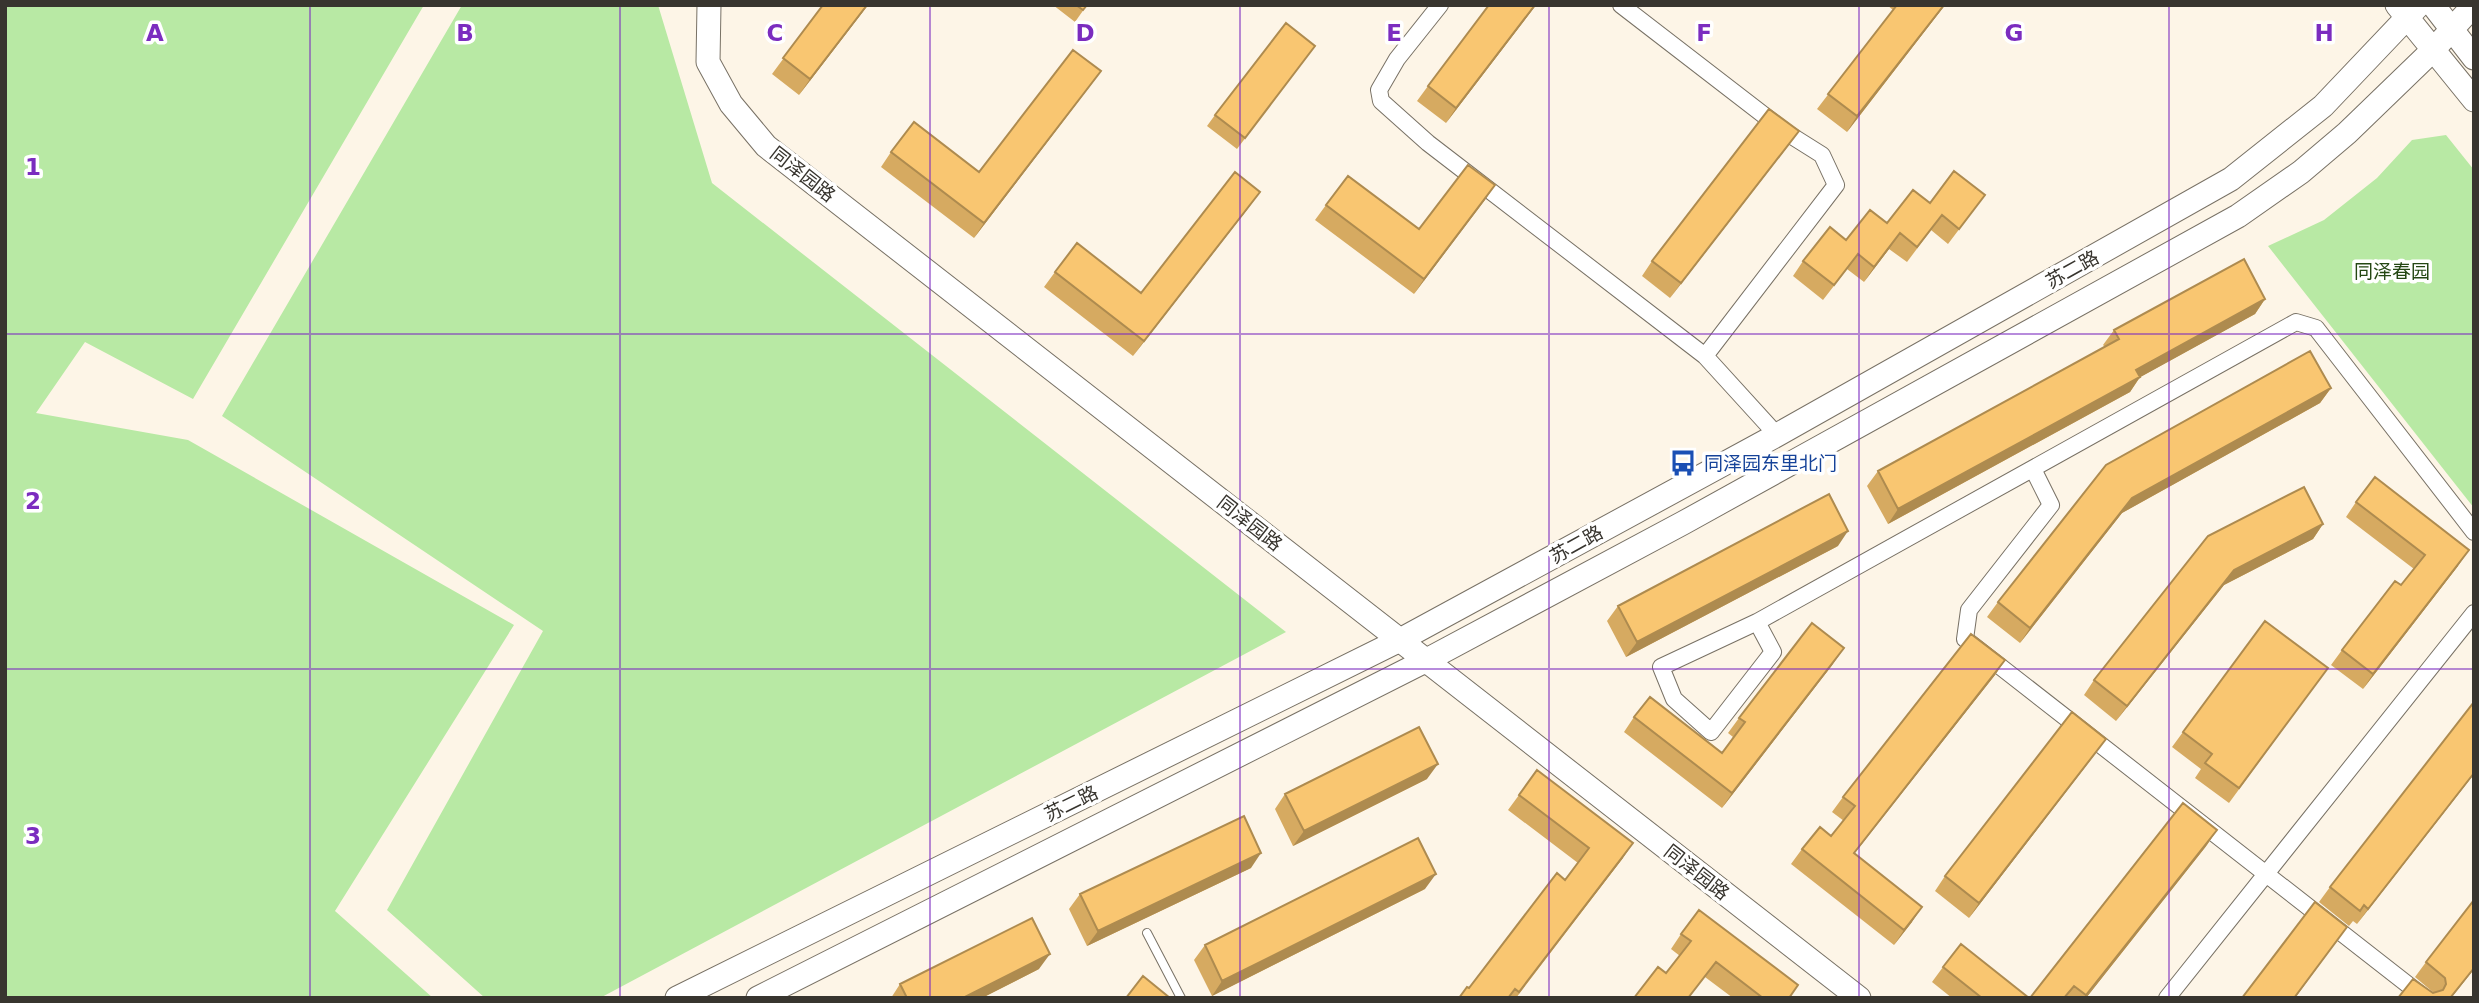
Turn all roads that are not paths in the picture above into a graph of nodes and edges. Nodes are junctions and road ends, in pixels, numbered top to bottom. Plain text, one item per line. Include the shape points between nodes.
1 (709, 5) edge
2 (1440, 5) edge
3 (1621, 5) edge
4 (2433, 5) edge
5 (2474, 5) edge
6 (2408, 9) edge
7 (2452, 31) junction
8 (2434, 49) junction
9 (2474, 58) edge
10 (2474, 100) edge
11 (1704, 356) junction
12 (1777, 435) junction
13 (2033, 469) junction
14 (2474, 532) edge
15 (2474, 613) edge
16 (1757, 622) junction
17 (1400, 640) junction
18 (1424, 661) junction
19 (2266, 874) junction
20 (1147, 933) dead end
21 (677, 998) edge
22 (758, 998) edge
23 (1181, 998) edge
24 (1859, 998) edge
25 (2167, 998) edge
26 (2425, 998) edge

1 - 17 street, 同泽园路 via 708,62 731,104 766,146
2 - 11 street via 1397,59 1380,90 1381,101 1428,143
3 - 11 street via 1822,155 1836,185
4 - 7 street
5 - 7 street, 苏二路
6 - 8 street
6 - 12 street, 苏二路 via 2323,106 2231,179
7 - 8 street, 苏二路
7 - 9 street
8 - 10 street
8 - 18 street, 苏二路 via 2347,133 2238,216
11 - 12 street
12 - 17 street, 苏二路
13 - 14 street via 2296,322 2316,328
13 - 16 street
13 - 19 street via 2051,505 1969,610 1965,639
15 - 19 street
16 - 16 street via 1773,652 1711,732 1674,699 1661,667
17 - 18 street, 同泽园路
17 - 21 street, 苏二路
18 - 22 street, 苏二路
18 - 24 street, 同泽园路
19 - 25 street
19 - 26 street
20 - 23 lane

